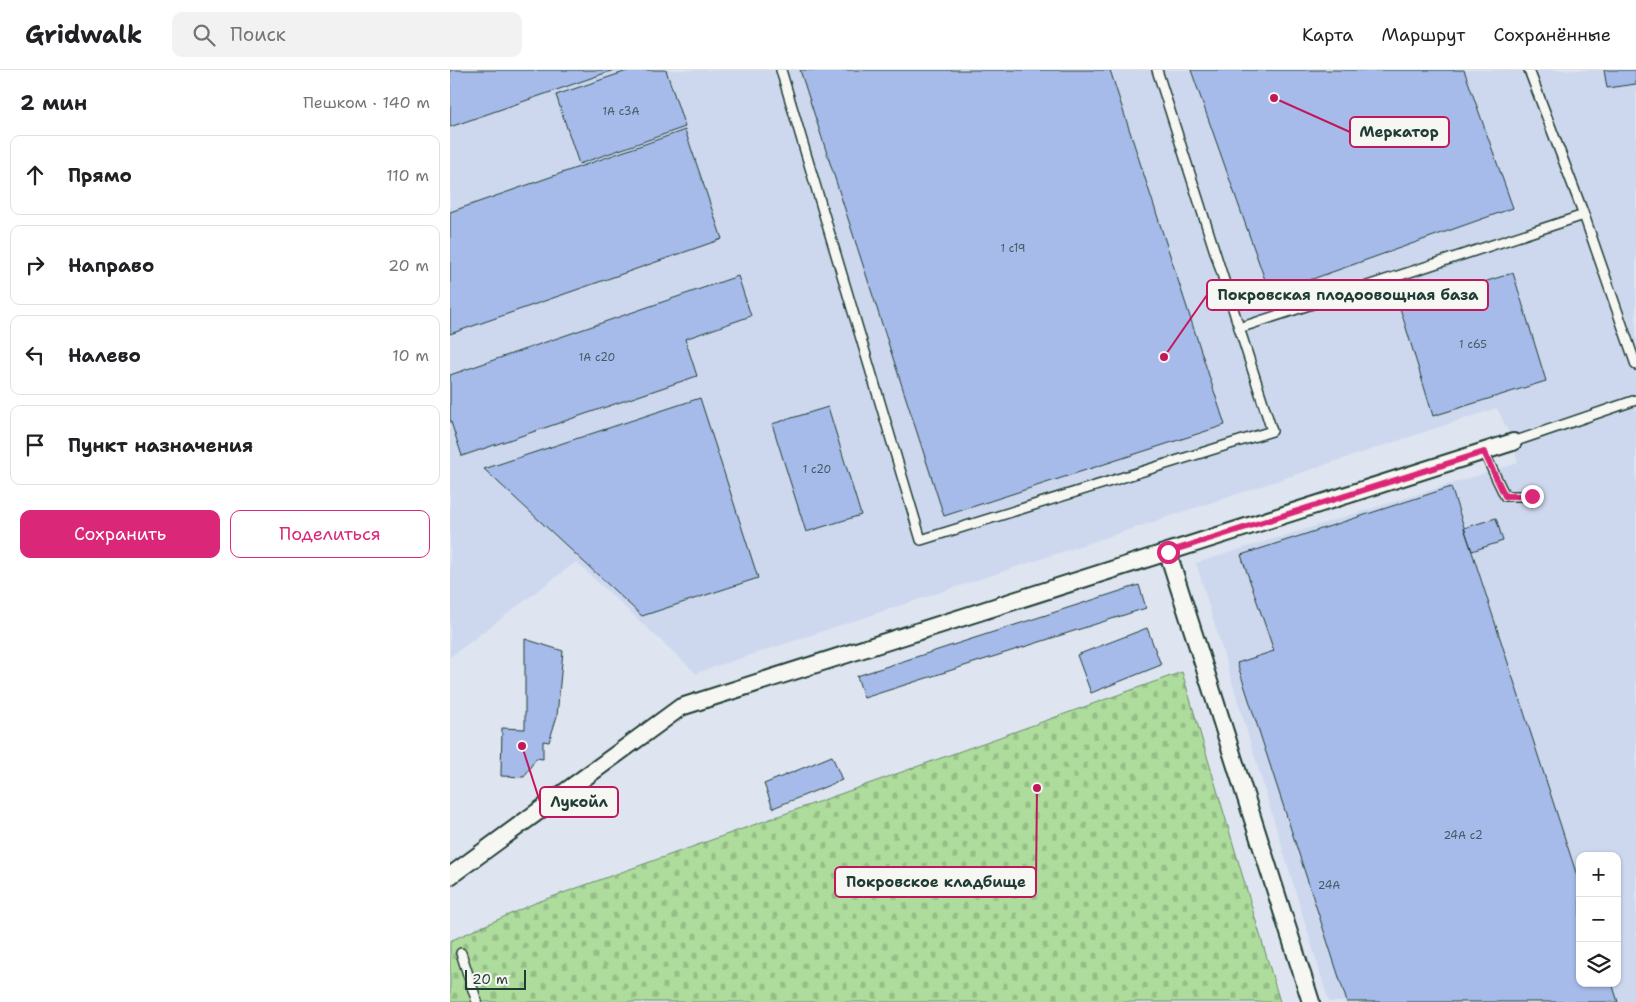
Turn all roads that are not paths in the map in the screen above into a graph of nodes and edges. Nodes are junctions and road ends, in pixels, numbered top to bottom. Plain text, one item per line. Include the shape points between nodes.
1 (781, 70) edge
2 (1157, 70) edge
3 (1529, 70) edge
4 (1584, 215) junction
5 (1239, 328) junction
6 (1636, 365) edge
7 (1636, 400) edge
8 (1513, 442) joint
9 (1484, 452) junction
10 (1532, 496) dead end
11 (1168, 552) junction
12 (450, 876) edge
13 (461, 953) dead end
14 (477, 1002) edge
15 (1311, 1002) edge

1 - 5 lane via 921,540 1272,431
2 - 5 lane
3 - 4 lane
4 - 5 lane
4 - 6 lane
7 - 8 lane
8 - 9 street
9 - 10 lane via 1505,496
9 - 11 street
11 - 12 street via 681,707
11 - 15 street
13 - 14 lane

